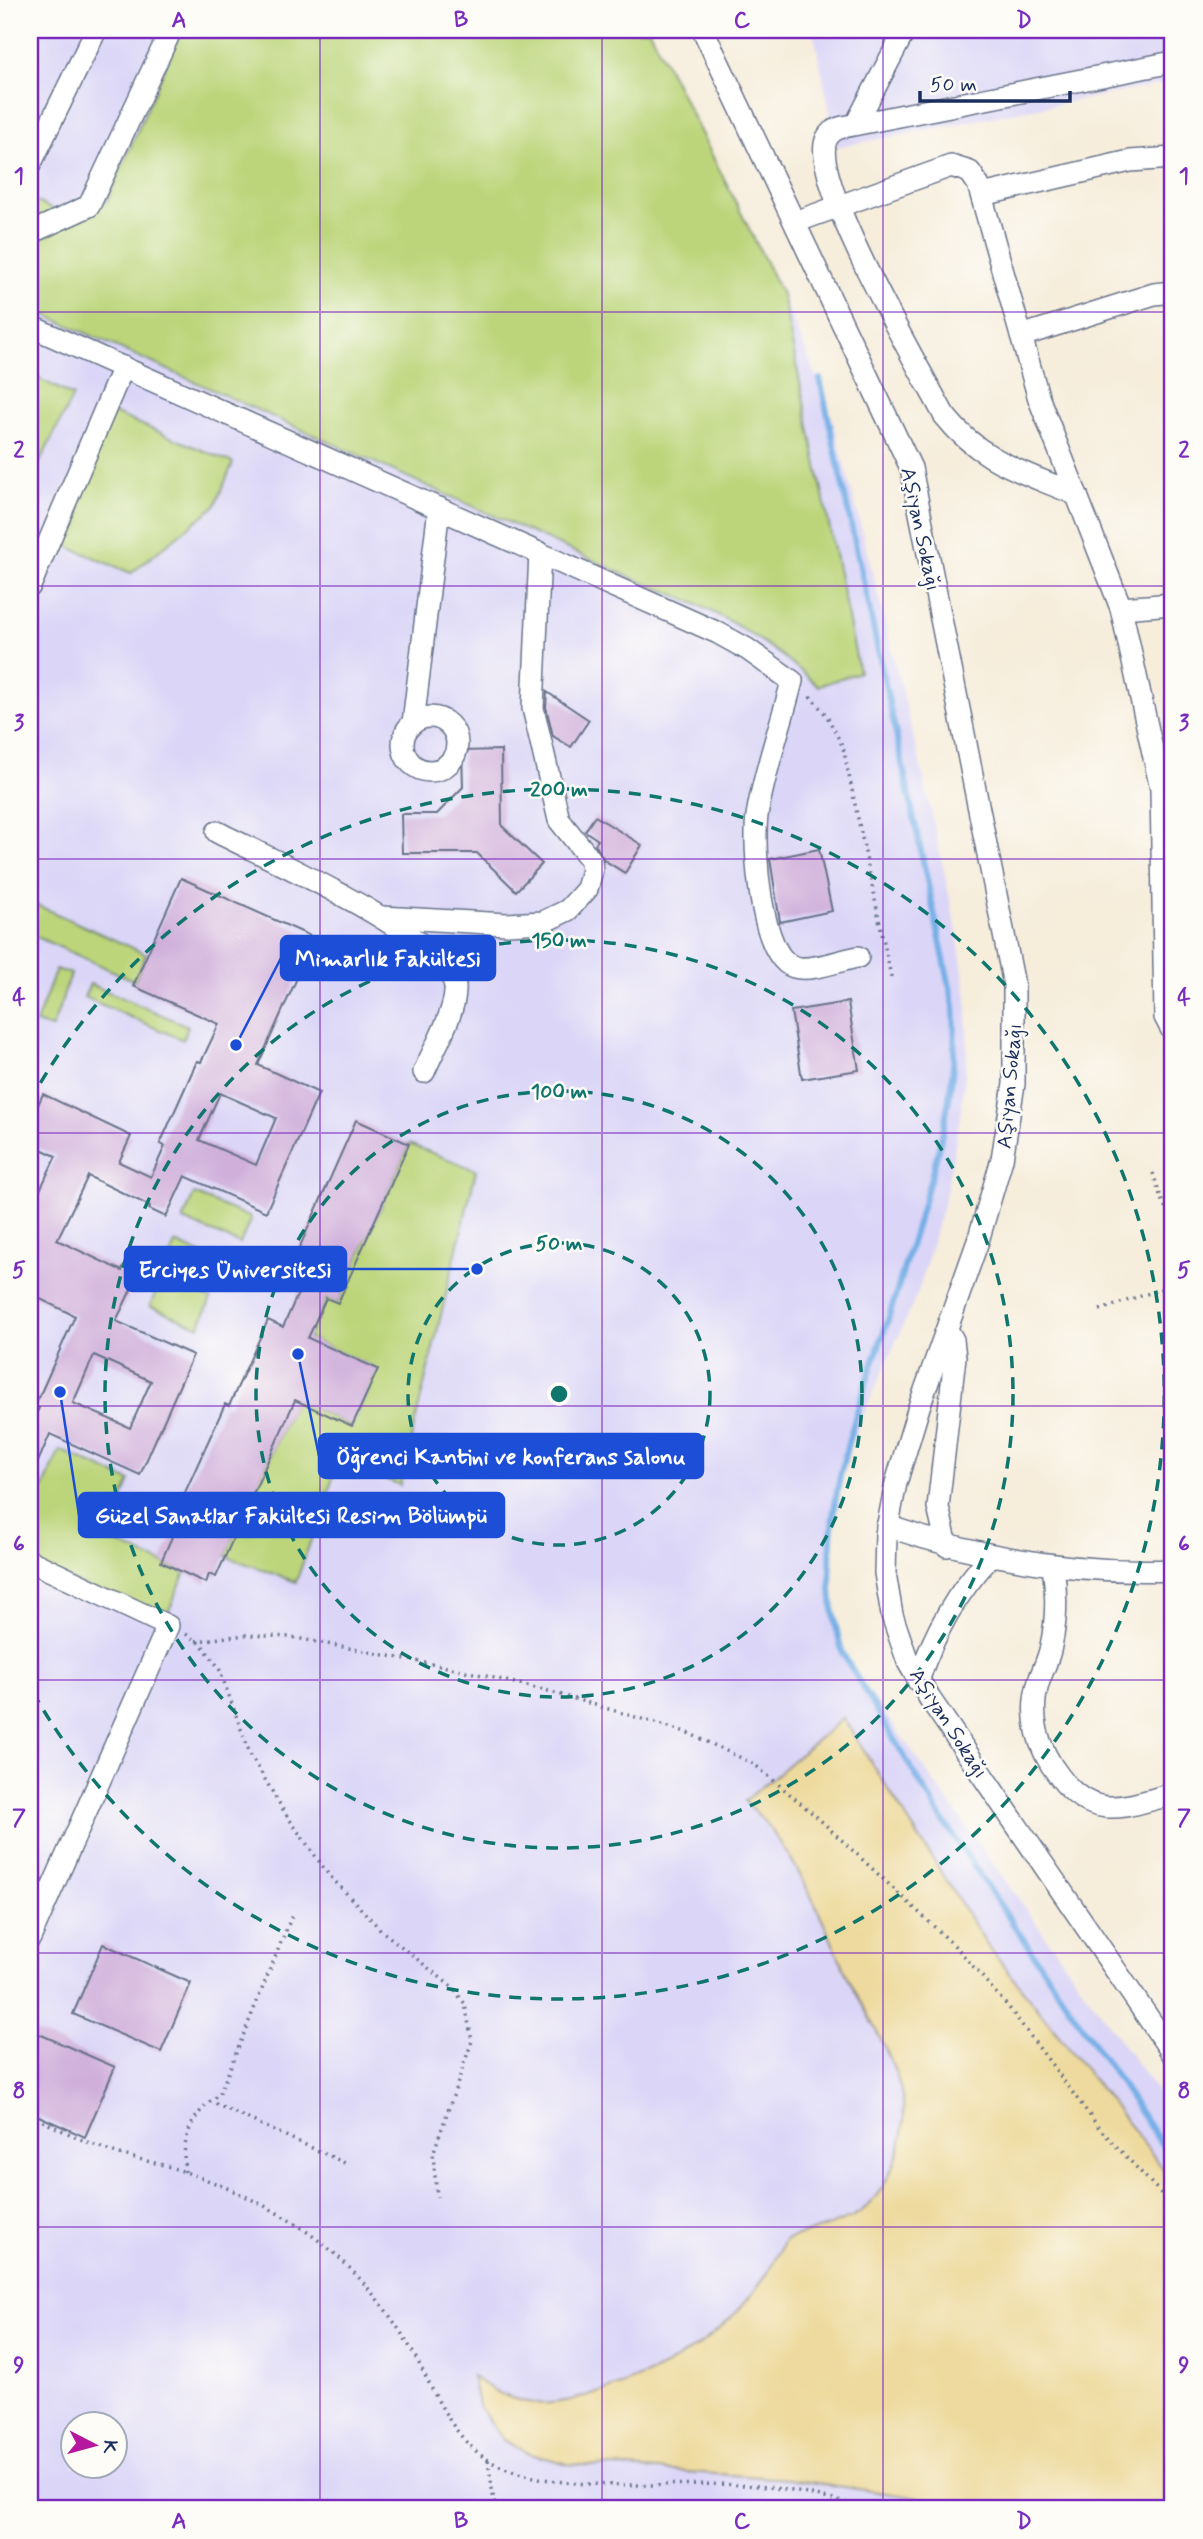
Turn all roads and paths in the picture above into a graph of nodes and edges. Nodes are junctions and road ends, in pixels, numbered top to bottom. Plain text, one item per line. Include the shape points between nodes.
1 (96, 30) edge
2 (170, 30) edge
3 (703, 30) edge
4 (905, 30) edge
5 (1173, 62) edge
6 (856, 124) junction
7 (1173, 158) edge
8 (30, 165) edge
9 (982, 195) junction
10 (838, 207) junction
11 (794, 222) junction
12 (30, 233) edge
13 (1173, 292) edge
14 (30, 326) edge
15 (1021, 335) junction
16 (123, 367) junction
17 (1077, 495) junction
18 (439, 508) junction
19 (540, 553) junction
20 (30, 586) edge
21 (1173, 604) edge
22 (1121, 608) junction
23 (792, 681) junction
24 (413, 723) dead end
25 (1167, 789) edge
26 (217, 832) dead end
27 (382, 917) junction
28 (858, 957) dead end
29 (892, 981) dead end
30 (1173, 1032) edge
31 (424, 1072) dead end
32 (1153, 1172) dead end
33 (1173, 1218) edge
34 (1173, 1281) edge
35 (1100, 1310) dead end
36 (947, 1329) junction
37 (887, 1526) junction
38 (947, 1546) junction
39 (991, 1556) junction
40 (30, 1561) edge
41 (1053, 1566) junction
42 (1173, 1570) edge
43 (918, 1681) junction
44 (1173, 1794) edge
45 (293, 1913) dead end
46 (30, 1938) edge
47 (1173, 2054) edge
48 (209, 2101) junction
49 (30, 2115) edge
50 (345, 2163) dead end
51 (185, 2172) junction
52 (437, 2197) dead end
53 (1173, 2206) edge
54 (488, 2460) junction
55 (495, 2509) edge
56 (873, 2509) edge

1 - 8 street
2 - 12 street via 89,206
3 - 11 street, Aşiyan Sokağı
4 - 6 street
5 - 6 street
6 - 10 street via 834,131 825,145
7 - 9 street via 1130,161
9 - 10 street via 970,172 951,166
9 - 15 street
10 - 11 street
10 - 17 street via 893,320 953,427 986,456
11 - 36 street, Aşiyan Sokağı via 911,468 1014,985 1014,1084 1002,1159
13 - 15 street
14 - 16 street
15 - 17 street
16 - 18 street
16 - 20 street
17 - 22 street
18 - 19 street
18 - 24 street
19 - 23 street via 718,633
19 - 27 street via 533,708 559,820 591,860 587,889 568,910 543,922
21 - 22 street
22 - 25 street
23 - 28 street via 757,818 762,906 774,942 791,966
23 - 29 path via 827,716 843,747
25 - 30 street via 1165,1017
26 - 27 street
27 - 31 street via 443,961 453,977 453,1005
32 - 33 path via 1163,1204
34 - 35 path
36 - 37 street, Aşiyan Sokağı via 907,1444
36 - 38 street via 955,1357 938,1507
37 - 38 street
37 - 43 street, Aşiyan Sokağı via 885,1573 892,1615
38 - 39 street
39 - 41 street
39 - 43 street via 954,1601
40 - 46 street via 168,1626
41 - 42 street
41 - 44 street via 1055,1628 1035,1715 1045,1756 1076,1796 1093,1806 1115,1809
43 - 47 street, Aşiyan Sokağı
45 - 48 path via 219,2095
48 - 50 path
48 - 51 path via 189,2129
49 - 51 path via 116,2153
51 - 54 path via 286,2219 346,2264 396,2326 457,2432
52 - 53 path via 433,2154 472,2041 465,2004 452,1987 382,1931 321,1864 260,1772 238,1726 219,1668 196,1641 245,1635 291,1637 457,1669 685,1732 754,1764 958,1949 1010,2009 1100,2129
54 - 55 path
54 - 56 path via 531,2476 640,2485 746,2485

